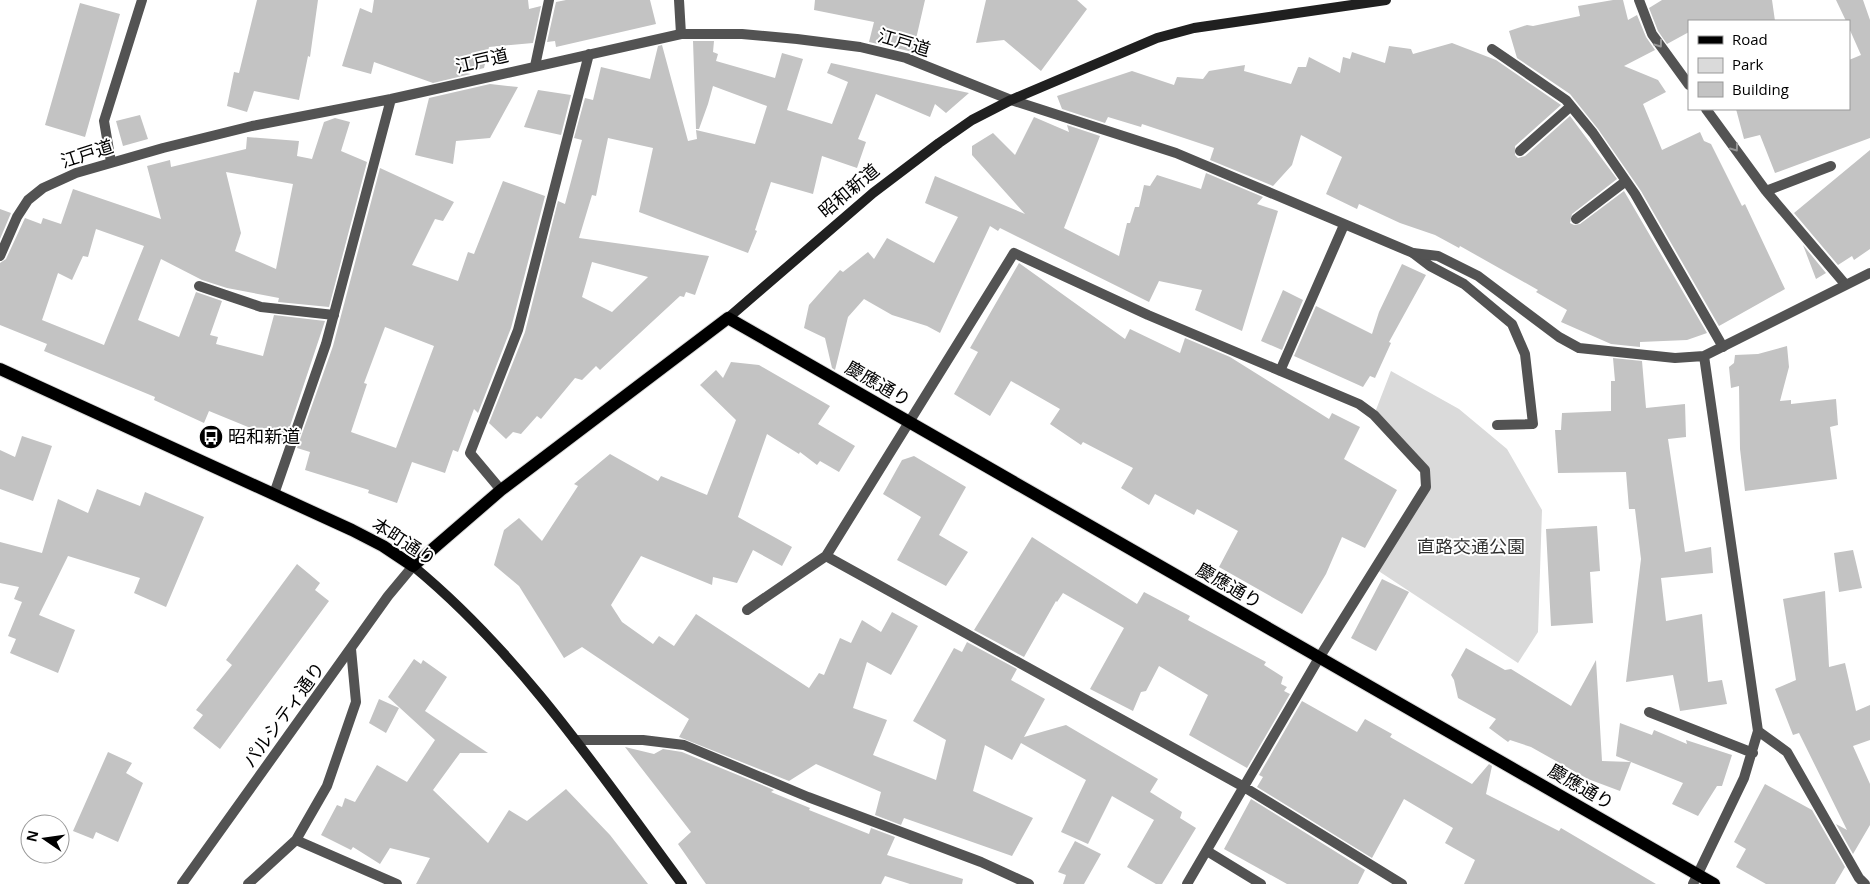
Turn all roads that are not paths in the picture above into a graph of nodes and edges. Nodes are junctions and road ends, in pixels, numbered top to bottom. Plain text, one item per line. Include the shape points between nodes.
1 (142, 0) edge
2 (549, 0) edge
3 (678, 0) edge
4 (1386, 0) edge
5 (1639, 0) edge
6 (1366, 1) edge
7 (681, 34) junction
8 (1492, 49) dead end
9 (589, 54) junction
10 (535, 66) junction
11 (1688, 84) edge
12 (391, 99) junction
13 (1011, 100) junction
14 (1571, 106) junction
15 (1707, 110) edge
16 (1520, 152) dead end
17 (111, 162) junction
18 (1832, 166) dead end
19 (1626, 181) junction
20 (1766, 191) junction
21 (1576, 219) dead end
22 (1344, 225) junction
23 (1413, 253) junction
24 (0, 256) edge
25 (1870, 273) edge
26 (1845, 284) junction
27 (199, 286) dead end
28 (334, 315) junction
29 (728, 318) junction
30 (1723, 347) junction
31 (1704, 356) junction
32 (0, 369) edge
33 (1280, 371) junction
34 (909, 422) junction
35 (1497, 425) dead end
36 (501, 490) junction
37 (274, 494) junction
38 (826, 556) junction
39 (413, 566) junction
40 (746, 610) dead end
41 (351, 649) junction
42 (1319, 658) junction
43 (1649, 712) dead end
44 (1758, 731) junction
45 (574, 740) junction
46 (1753, 753) junction
47 (1244, 787) junction
48 (296, 840) junction
49 (1207, 851) junction
50 (1696, 879) edge
51 (182, 884) edge
52 (248, 884) edge
53 (397, 884) edge
54 (682, 884) edge
55 (1029, 884) edge
56 (1187, 884) edge
57 (1261, 884) edge
58 (1402, 884) edge
59 (1714, 884) edge
60 (1865, 884) edge

1 - 17 street via 104,121
2 - 10 street
3 - 7 street
4 - 6 main road, 昭和新道
5 -> 11 street via 1652,34
6 - 13 main road, 昭和新道 via 1194,28 1166,36
7 - 9 street, 江戸道
7 - 13 street, 江戸道 via 751,35 860,47 906,58
8 - 14 street via 1538,79
9 - 10 street, 江戸道
9 - 36 street via 518,330 470,453
10 - 12 street, 江戸道
12 - 17 street, 江戸道 via 252,126
12 - 28 street
13 - 22 street, 江戸道 via 1176,154
13 - 29 main road, 昭和新道 via 972,120 873,193
14 - 16 street
14 - 19 street
15 -> 20 street
17 - 24 street, 江戸道 via 62,179 28,200
18 - 20 street
19 - 21 street
19 - 30 street
20 - 26 street
22 - 23 street, 江戸道
22 - 33 street
23 - 31 street via 1438,256 1478,276 1559,337 1579,348 1675,358
23 - 35 street via 1464,284 1512,324 1525,354 1533,424
25 - 26 street
26 - 30 street
27 - 28 street via 261,307
28 - 37 street
29 - 34 main road, 慶應通り
29 - 36 main road, 昭和新道
30 - 31 street
31 - 44 street
32 - 37 main road, 本町通り
33 - 34 street via 1148,315 1014,252
33 - 42 street via 1359,404 1374,415 1425,470 1426,487
34 - 38 street
34 - 42 main road, 慶應通り
36 - 39 main road, 昭和新道
37 - 39 main road, 本町通り via 368,538
38 - 40 street
38 - 47 street
39 - 41 street, パルシティ通り
39 - 45 main road, 本町通り via 482,629
41 - 48 street via 356,702 327,786
41 - 51 street, パルシティ通り
42 - 47 street
42 - 50 main road, 慶應通り
43 - 46 street
44 - 46 street
44 - 60 street via 1787,752 1821,815
45 - 54 main road, 本町通り
45 - 55 street via 643,740 684,745
46 - 50 street
47 - 49 street
47 - 58 street
48 - 52 street
48 - 53 street
49 - 56 street
49 - 57 street
50 - 59 main road, 慶應通り

